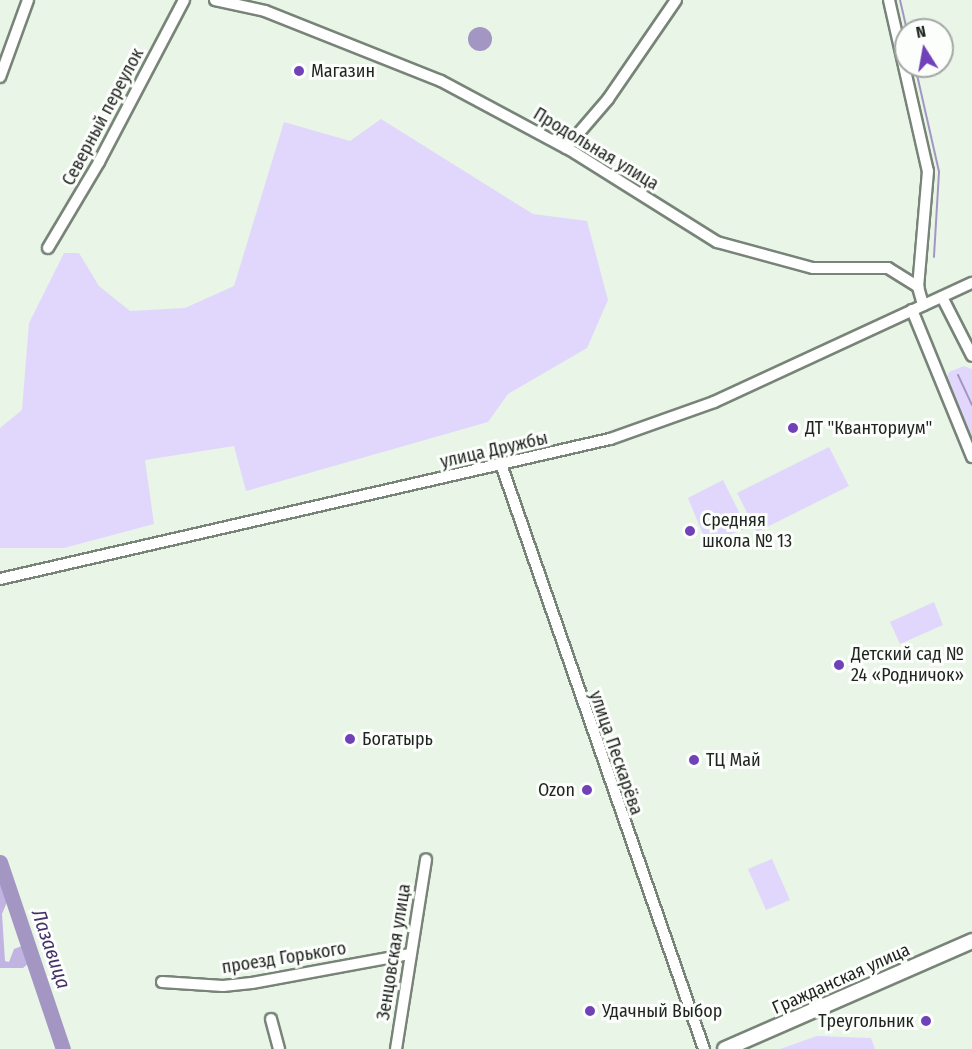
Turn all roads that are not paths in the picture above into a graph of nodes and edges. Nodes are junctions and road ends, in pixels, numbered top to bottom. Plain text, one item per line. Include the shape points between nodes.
1 (28, 0) edge
2 (184, 0) edge
3 (215, 0) edge
4 (676, 0) edge
5 (889, 0) edge
6 (262, 5) edge
7 (0, 77) edge
8 (566, 148) junction
9 (48, 248) dead end
10 (972, 283) edge
11 (918, 287) junction
12 (942, 297) junction
13 (917, 308) junction
14 (972, 356) edge
15 (972, 457) edge
16 (502, 467) junction
17 (0, 579) edge
18 (426, 860) dead end
19 (972, 941) edge
20 (411, 954) junction
21 (162, 982) dead end
22 (272, 1019) dead end
23 (279, 1049) edge
24 (396, 1049) edge
25 (704, 1049) edge
26 (725, 1049) edge

1 - 7 street
2 - 9 street, Северный переулок via 99,162
3 - 6 street, Продольная улица
4 - 8 street via 608,99
5 - 11 street via 928,171
6 - 8 street, Продольная улица via 441,81
8 - 11 street, Продольная улица via 717,242 813,268 888,268
10 - 12 street, улица Дружбы
11 - 13 street
12 - 13 street, улица Дружбы
12 - 14 street
13 - 15 street
13 - 16 street, улица Дружбы via 714,402 610,439
16 - 17 street, улица Дружбы
16 - 25 street, улица Пескарёва
18 - 20 street, Зенцовская улица
19 - 26 main road, Гражданская улица
20 - 21 street, проезд Горького via 252,983 223,986
20 - 24 street, Зенцовская улица
22 - 23 street

